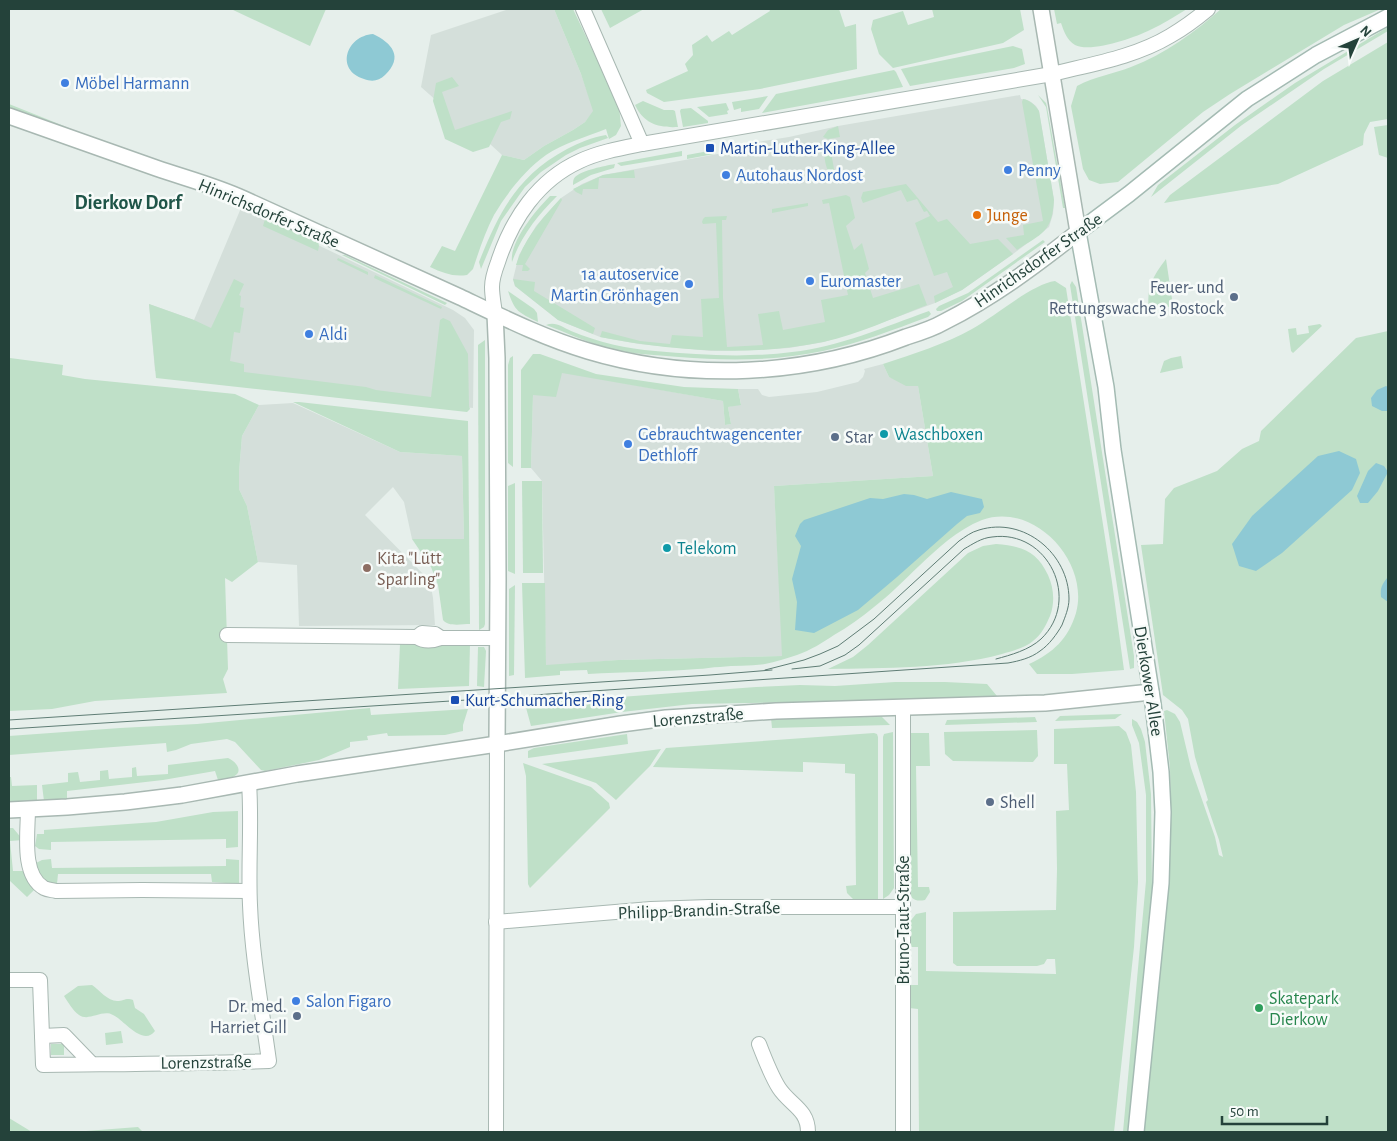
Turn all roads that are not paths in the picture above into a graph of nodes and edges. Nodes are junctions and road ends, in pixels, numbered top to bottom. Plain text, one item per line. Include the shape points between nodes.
1 (583, 9) edge
2 (1041, 9) edge
3 (1208, 9) edge
4 (1388, 17) edge
5 (1052, 74) junction
6 (9, 116) edge
7 (642, 144) junction
8 (1078, 232) junction
9 (496, 314) junction
10 (227, 636) dead end
11 (498, 638) junction
12 (1151, 692) junction
13 (902, 707) junction
14 (497, 744) junction
15 (249, 783) junction
16 (28, 809) junction
17 (9, 810) edge
18 (249, 891) junction
19 (903, 907) junction
20 (496, 922) junction
21 (9, 980) edge
22 (42, 1036) junction
23 (759, 1044) dead end
24 (92, 1064) junction
25 (496, 1132) edge
26 (808, 1132) edge
27 (903, 1132) edge
28 (1136, 1132) edge

1 - 7 street
2 - 5 street, Dierkower Allee
3 - 5 street via 1155,44
4 - 8 street, Hinrichsdorfer Straße via 1316,55 1248,99
5 - 7 street
5 - 8 street, Dierkower Allee
6 - 9 street, Hinrichsdorfer Straße via 238,196
7 - 9 street via 582,160 537,191 518,216 493,277
8 - 9 street, Hinrichsdorfer Straße via 990,297 941,324 867,351 812,363 744,371 645,364 586,351
8 - 12 street, Dierkower Allee via 1106,387
9 - 11 street
10 - 11 street via 417,637 422,633 441,638
11 - 14 street
12 - 13 street, Lorenzstraße via 1044,703
12 - 28 street, Dierkower Allee via 1161,772 1161,875
13 - 14 street, Lorenzstraße via 675,718
13 - 19 street, Bruno-Taut-Straße
14 - 15 street, Lorenzstraße
14 - 20 street
15 - 16 street, Lorenzstraße via 125,802
15 - 18 street, Lorenzstraße
16 - 17 street, Lorenzstraße
16 - 18 street via 29,866 32,875 46,889
18 - 24 street, Lorenzstraße via 269,1061
19 - 20 street, Philipp-Brandin-Straße via 708,907
19 - 27 street, Bruno-Taut-Straße
20 - 25 street
21 - 22 street, Lorenzstraße via 40,980
22 - 24 street via 64,1035
22 - 24 street, Lorenzstraße via 43,1065
23 - 26 street via 779,1088 807,1119

